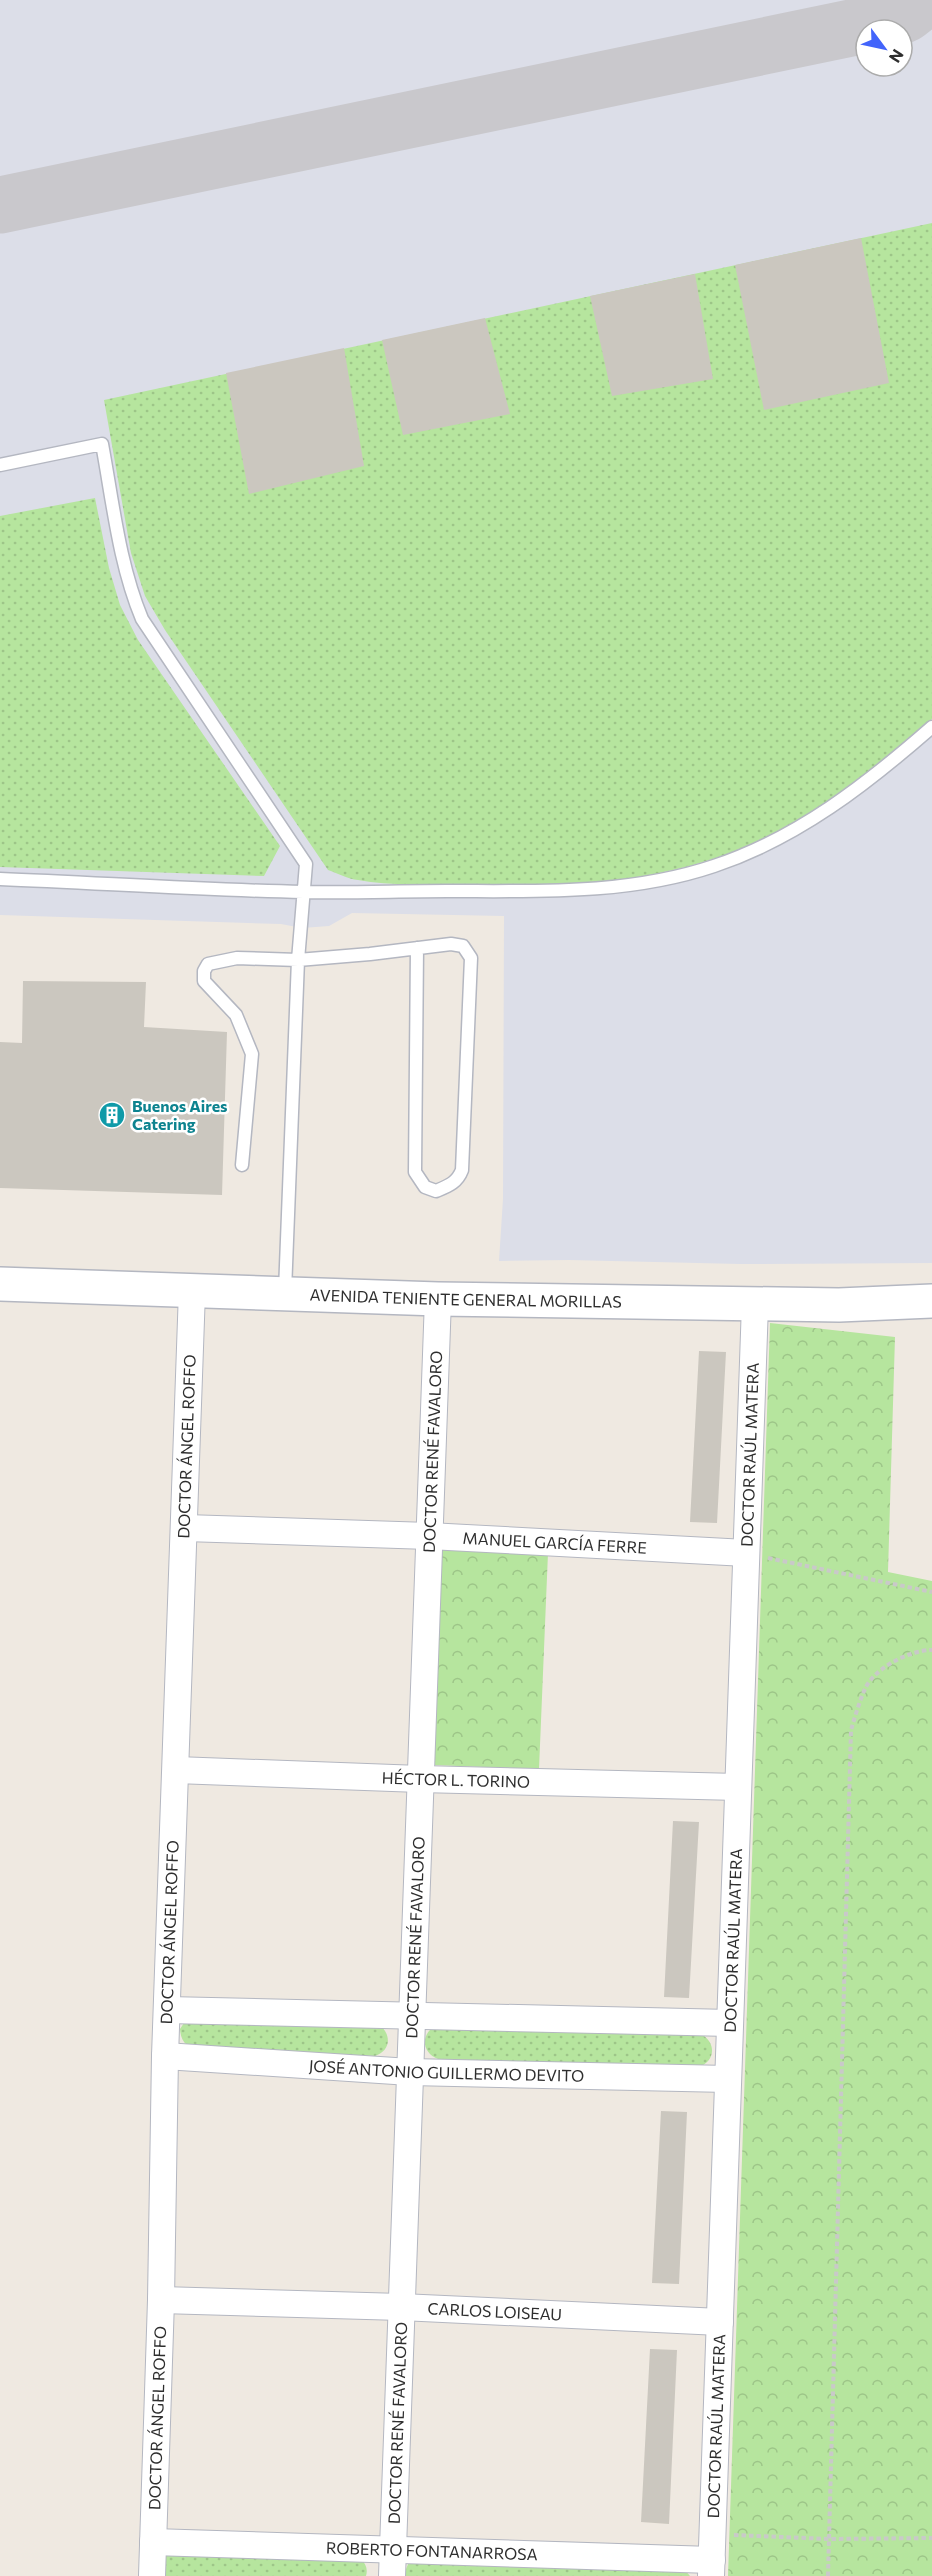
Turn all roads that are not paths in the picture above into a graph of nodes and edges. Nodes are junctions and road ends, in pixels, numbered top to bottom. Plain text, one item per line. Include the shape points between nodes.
1 (0, 465) edge
2 (932, 727) edge
3 (0, 879) edge
4 (304, 892) junction
5 (417, 948) junction
6 (298, 960) junction
7 (242, 1165) dead end
8 (0, 1284) edge
9 (192, 1291) junction
10 (285, 1294) junction
11 (438, 1299) junction
12 (932, 1301) edge
13 (754, 1304) junction
14 (185, 1528) junction
15 (429, 1536) junction
16 (746, 1553) junction
17 (176, 1770) junction
18 (420, 1779) junction
19 (738, 1787) junction
20 (167, 2010) junction
21 (412, 2015) junction
22 (730, 2023) junction
23 (165, 2056) junction
24 (410, 2072) junction
25 (728, 2079) junction
26 (161, 2300) junction
27 (401, 2307) junction
28 (720, 2322) junction
29 (153, 2542) junction
30 (392, 2550) junction
31 (712, 2568) edge
32 (152, 2576) edge
33 (392, 2576) edge

1 - 4 lane via 102,444 124,564 142,619 306,864
2 - 4 lane via 836,806 778,839 665,879 604,889 537,892
3 - 4 lane
4 - 6 lane
5 - 5 lane via 463,946 471,958 462,1170 452,1184 436,1191 425,1187 415,1172
5 - 6 lane
6 - 7 lane via 237,958 208,964 204,971 204,981 236,1015 252,1053
6 - 10 lane
8 - 9 main road, AVENIDA TENIENTE GENERAL MORILLAS
9 - 10 main road, AVENIDA TENIENTE GENERAL MORILLAS
9 - 14 street, DOCTOR ÁNGEL ROFFO
10 - 11 main road, AVENIDA TENIENTE GENERAL MORILLAS
11 - 13 main road, AVENIDA TENIENTE GENERAL MORILLAS
11 - 15 street, DOCTOR RENÉ FAVALORO
12 - 13 main road, AVENIDA TENIENTE GENERAL MORILLAS
13 - 16 street, DOCTOR RAÚL MATERA
14 - 15 street, MANUEL GARCÍA FERRE
14 - 17 street, DOCTOR ÁNGEL ROFFO
15 - 16 street, MANUEL GARCÍA FERRE
15 - 18 street, DOCTOR RENÉ FAVALORO
16 - 19 street, DOCTOR RAÚL MATERA
17 - 18 street, HÉCTOR L. TORINO
17 - 20 street, DOCTOR ÁNGEL ROFFO
18 - 19 street, HÉCTOR L. TORINO
18 - 21 street, DOCTOR RENÉ FAVALORO
19 - 22 street, DOCTOR RAÚL MATERA
20 - 21 street
20 - 23 street, DOCTOR ÁNGEL ROFFO
21 - 22 street
21 - 24 street, DOCTOR RENÉ FAVALORO
22 - 25 street, DOCTOR RAÚL MATERA
23 - 24 street, JOSÉ ANTONIO GUILLERMO DEVITO
23 - 26 street, DOCTOR ÁNGEL ROFFO
24 - 25 street, JOSÉ ANTONIO GUILLERMO DEVITO
24 - 27 street, DOCTOR RENÉ FAVALORO
25 - 28 street, DOCTOR RAÚL MATERA
26 - 27 street, CARLOS LOISEAU
26 - 29 street, DOCTOR ÁNGEL ROFFO
27 - 28 street, CARLOS LOISEAU
27 - 30 street, DOCTOR RENÉ FAVALORO
28 - 31 street, DOCTOR RAÚL MATERA
29 - 30 street, ROBERTO FONTANARROSA
29 - 32 street, DOCTOR ÁNGEL ROFFO
30 - 31 street, ROBERTO FONTANARROSA
30 - 33 street, DOCTOR RENÉ FAVALORO

